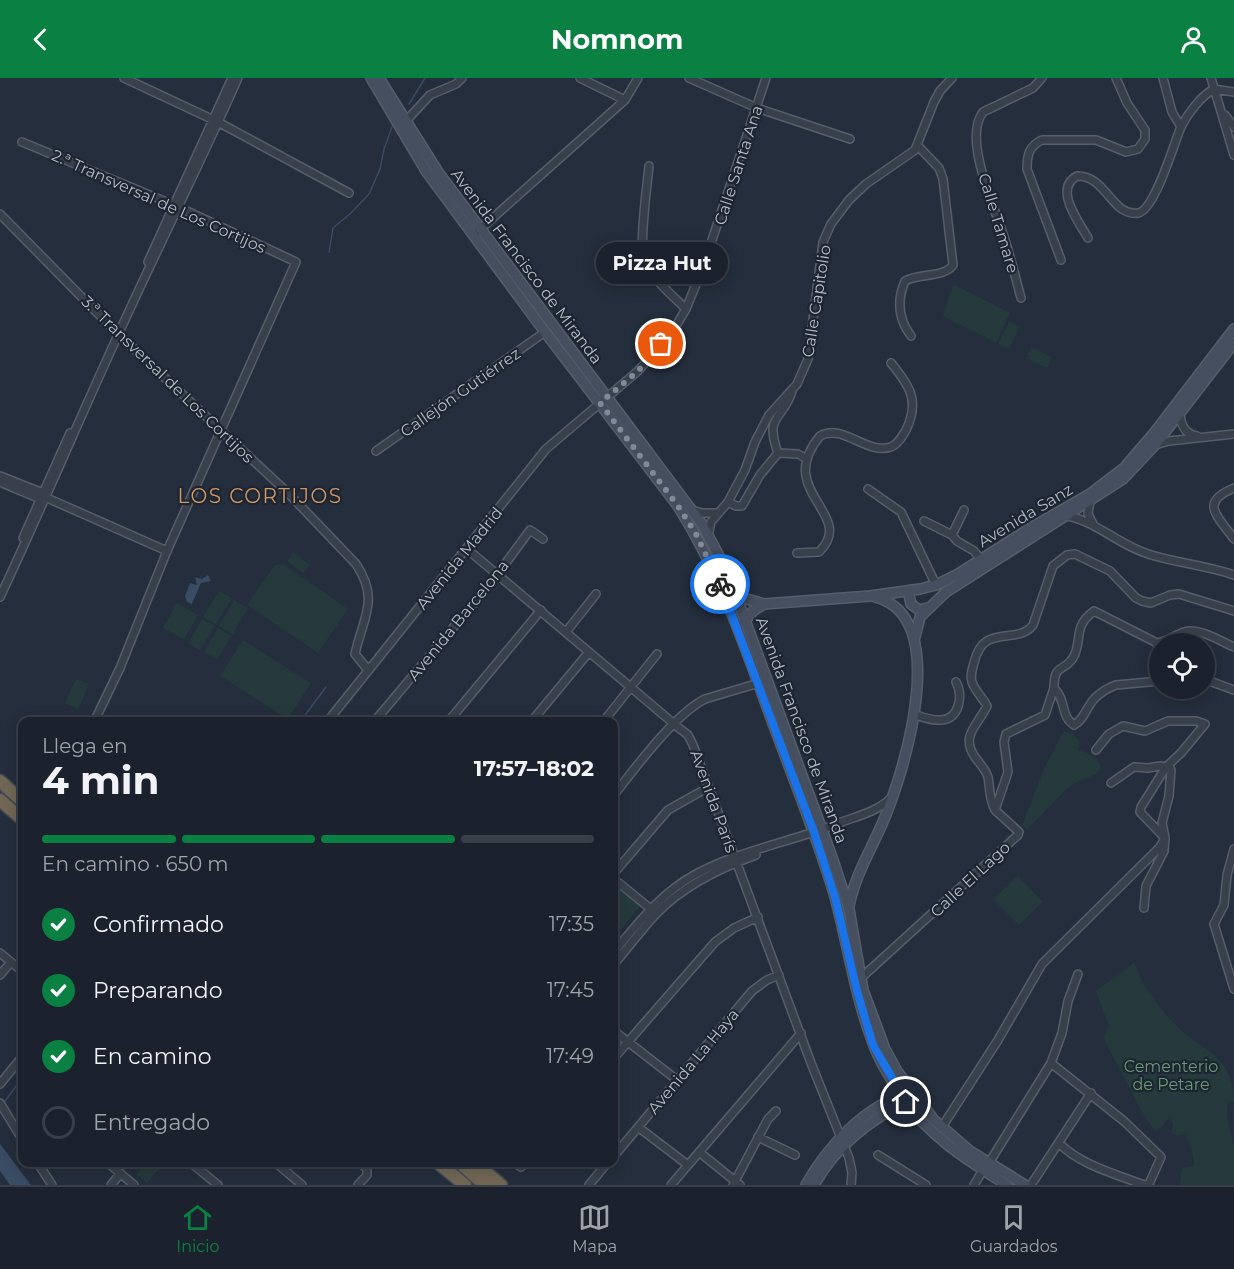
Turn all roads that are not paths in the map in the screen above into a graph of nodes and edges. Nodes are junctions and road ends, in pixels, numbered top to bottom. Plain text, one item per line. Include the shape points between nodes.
1 (124, 78) edge
2 (232, 78) edge
3 (238, 78) edge
4 (371, 78) edge
5 (379, 78) edge
6 (462, 78) edge
7 (580, 78) edge
8 (638, 78) edge
9 (689, 78) edge
10 (766, 78) edge
11 (952, 78) edge
12 (1042, 78) edge
13 (1116, 78) edge
14 (1163, 78) edge
15 (1211, 78) edge
16 (1214, 89) junction
17 (1234, 92) edge
18 (625, 100) junction
19 (1219, 105) junction
20 (757, 108) junction
21 (215, 121) junction
22 (406, 121) junction
23 (1182, 127) junction
24 (1234, 127) edge
25 (850, 140) dead end
26 (22, 142) dead end
27 (918, 146) junction
28 (1234, 155) edge
29 (649, 166) dead end
30 (349, 193) dead end
31 (177, 207) junction
32 (0, 214) edge
33 (476, 233) junction
34 (1088, 238) dead end
35 (1061, 260) dead end
36 (1021, 298) dead end
37 (686, 309) junction
38 (1234, 329) edge
39 (118, 332) junction
40 (545, 332) junction
41 (911, 336) dead end
42 (1234, 343) edge
43 (891, 363) dead end
44 (793, 388) junction
45 (608, 397) junction
46 (600, 403) junction
47 (1180, 411) junction
48 (222, 428) junction
49 (1234, 434) edge
50 (1208, 438) junction
51 (1155, 445) junction
52 (376, 451) dead end
53 (778, 453) junction
54 (807, 459) junction
55 (0, 476) edge
56 (0, 482) edge
57 (1234, 488) edge
58 (868, 489) dead end
59 (43, 497) junction
60 (1090, 501) junction
61 (728, 502) junction
62 (692, 510) junction
63 (964, 510) dead end
64 (718, 513) junction
65 (1068, 516) junction
66 (924, 521) dead end
67 (1095, 526) junction
68 (952, 535) junction
69 (708, 536) junction
70 (543, 539) dead end
71 (1234, 539) edge
72 (467, 549) junction
73 (167, 551) junction
74 (797, 553) dead end
75 (981, 560) junction
76 (498, 574) junction
77 (1234, 575) edge
78 (936, 585) junction
79 (0, 589) edge
80 (732, 590) junction
81 (911, 590) junction
82 (596, 594) dead end
83 (870, 596) junction
84 (0, 597) edge
85 (764, 604) junction
86 (929, 607) junction
87 (541, 610) junction
88 (1234, 611) edge
89 (745, 620) junction
90 (566, 632) junction
91 (741, 637) junction
92 (915, 637) junction
93 (1234, 647) edge
94 (589, 652) junction
95 (657, 654) dead end
96 (368, 670) junction
97 (956, 682) dead end
98 (1149, 682) edge
99 (759, 683) junction
100 (1215, 683) edge
101 (632, 687) junction
102 (1054, 688) junction
103 (1234, 690) edge
104 (913, 714) junction
105 (96, 717) edge
106 (331, 717) edge
107 (378, 717) edge
108 (452, 717) edge
109 (535, 717) edge
110 (607, 717) edge
111 (674, 724) junction
112 (1096, 750) dead end
113 (1166, 767) junction
114 (0, 781) edge
115 (1111, 783) dead end
116 (618, 790) edge
117 (700, 792) dead end
118 (18, 797) edge
119 (891, 797) junction
120 (0, 800) edge
121 (995, 810) junction
122 (18, 816) edge
123 (818, 831) junction
124 (1166, 838) junction
125 (1234, 849) edge
126 (736, 860) junction
127 (618, 868) edge
128 (618, 882) edge
129 (1144, 908) dead end
130 (849, 909) junction
131 (654, 911) junction
132 (758, 917) junction
133 (618, 948) edge
134 (0, 953) edge
135 (618, 959) edge
136 (11, 962) junction
137 (18, 968) edge
138 (1231, 973) edge
139 (1078, 974) dead end
140 (0, 975) edge
141 (779, 975) junction
142 (861, 978) junction
143 (1234, 989) edge
144 (801, 1033) junction
145 (618, 1034) edge
146 (628, 1042) junction
147 (618, 1053) edge
148 (18, 1062) edge
149 (1051, 1063) junction
150 (677, 1080) junction
151 (0, 1084) edge
152 (912, 1093) junction
153 (1091, 1094) junction
154 (904, 1099) junction
155 (0, 1103) edge
156 (776, 1111) dead end
157 (638, 1127) junction
158 (942, 1127) junction
159 (18, 1132) edge
160 (758, 1137) junction
161 (842, 1141) junction
162 (1059, 1143) junction
163 (618, 1151) edge
164 (699, 1152) junction
165 (795, 1155) dead end
166 (878, 1155) dead end
167 (688, 1165) junction
168 (986, 1166) junction
169 (40, 1167) edge
170 (112, 1167) edge
171 (196, 1167) edge
172 (281, 1167) edge
173 (364, 1167) edge
174 (443, 1167) edge
175 (465, 1167) edge
176 (480, 1167) edge
177 (604, 1167) edge
178 (120, 1174) junction
179 (736, 1184) edge
180 (52, 1185) edge
181 (111, 1185) edge
182 (134, 1185) edge
183 (218, 1185) edge
184 (302, 1185) edge
185 (358, 1185) edge
186 (465, 1185) edge
187 (485, 1185) edge
188 (501, 1185) edge
189 (589, 1185) edge
190 (671, 1185) edge
191 (806, 1185) edge
192 (814, 1185) edge
193 (851, 1185) edge
194 (926, 1185) edge
195 (974, 1185) edge
196 (1008, 1185) edge
197 (1024, 1185) edge
198 (1031, 1185) edge

1 - 21 street
2 - 21 street
3 - 21 street
4 - 33 main road, Avenida Francisco de Miranda via 426,171
5 - 22 main road, Avenida Francisco de Miranda
6 - 22 street via 430,94
7 - 18 street
8 - 18 street
9 - 20 street
10 - 20 street, Calle Santa Ana
11 - 27 street via 934,102
12 - 36 street, Calle Tamare via 1033,88 983,112 976,126 984,183 1005,238
13 - 35 street via 1145,130 1145,139 1138,149 1126,152 1096,140 1042,141 1034,144 1027,159 1031,181
14 - 23 street via 1172,112
15 - 16 street
16 - 17 street
16 - 19 street
16 - 23 street via 1203,96
18 - 33 street
19 - 24 street
19 - 28 street
20 - 25 street
20 - 37 street, Calle Santa Ana
21 - 30 street
21 - 31 street
22 - 33 main road, Avenida Francisco de Miranda
23 - 34 street via 1143,211 1130,212 1119,206 1093,178 1077,176 1070,181 1070,204
26 - 31 street, 2.ª Transversal de Los Cortijos
27 - 41 street via 939,168 943,179 953,265 944,272 905,280 900,306 903,324
27 - 44 street, Calle Capitolio via 853,195 829,228 823,242 808,359
29 - 37 street via 644,261
31 - 39 street
31 - 48 street, 2.ª Transversal de Los Cortijos via 296,262
32 - 39 street, 3.ª Transversal de Los Cortijos
33 - 40 main road, Avenida Francisco de Miranda
33 - 45 main road, Avenida Francisco de Miranda
37 - 45 street, Calle Santa Ana via 673,331 638,371
38 - 75 main road, Avenida Sanz via 1124,468 1090,494
39 - 48 street, 3.ª Transversal de Los Cortijos
39 - 59 street
40 - 46 main road, Avenida Francisco de Miranda
40 - 52 street, Callejón Gutiérrez
42 - 47 main road, Avenida Sanz
43 - 54 street via 914,400 910,419 898,442 891,447 875,447 826,432 814,443
44 - 53 street via 773,424
44 - 61 street, Calle Capitolio via 769,415
45 - 46 street, Avenida Madrid
45 - 62 main road, Avenida Francisco de Miranda
46 - 72 street, Avenida Madrid via 546,449
46 - 91 main road, Avenida Francisco de Miranda via 696,534
47 - 50 street via 1186,431
47 - 51 main road, Avenida Sanz
48 - 73 street
48 - 96 street, 3.ª Transversal de Los Cortijos via 363,575 368,588 368,615 355,654
49 - 50 street
50 - 51 street
51 - 60 main road, Avenida Sanz via 1123,479
53 - 54 street via 798,454
53 - 61 street via 742,506
54 - 74 street via 809,492 827,517 830,531 819,552
55 - 59 street
56 - 59 street
57 - 71 street via 1221,493 1214,503 1215,511
58 - 78 street via 901,512
59 - 73 street
59 - 79 street
59 - 84 street
60 - 65 main road, Avenida Sanz
60 - 67 street via 1088,514
61 - 64 street, Calle Capitolio
62 - 64 street
62 - 69 main road, Avenida Francisco de Miranda
63 - 68 street
64 - 69 street, Calle Capitolio
65 - 67 street
65 - 86 main road, Avenida Sanz via 946,592
66 - 68 street
67 - 77 street via 1148,554
68 - 75 street
69 - 80 main road, Avenida Francisco de Miranda
70 - 76 street, Avenida Barcelona via 530,530
72 - 76 street, Avenida París
72 - 96 street, Avenida Madrid
73 - 105 street
75 - 78 main road, Avenida Sanz
76 - 87 street, Avenida París
76 - 107 street, Avenida Barcelona
78 - 81 main road, Avenida Sanz
80 - 85 main road via 740,597
80 - 89 main road, Avenida Francisco de Miranda
81 - 83 main road, Avenida Sanz
81 - 86 main road via 909,602 913,606 919,610
82 - 90 street
83 - 85 main road, Avenida Sanz
83 - 92 main road via 886,600 898,609
85 - 89 main road
86 - 92 main road, Avenida Sanz via 920,617
87 - 90 street, Avenida París
87 - 108 street
88 - 121 street via 1179,594 1148,603 1136,598 1110,571 1081,556 1067,555 1059,561 1053,566 1030,630 987,641 976,653 971,679 987,706 968,742 987,774
89 - 91 main road
89 - 123 main road, Avenida Francisco de Miranda
90 - 94 street, Avenida París
91 - 99 main road, Avenida Francisco de Miranda
92 - 104 main road via 919,676
93 - 102 street via 1197,631 1157,643 1094,611 1079,627 1072,658 1056,672
94 - 101 street, Avenida París
94 - 109 street
95 - 101 street
96 - 106 street, Avenida Madrid
97 - 104 street via 959,705 947,719
98 - 102 street via 1109,687 1074,725 1066,717 1061,695
99 - 111 street via 705,699
99 - 123 main road, Avenida Francisco de Miranda
100 - 103 street
101 - 110 street
101 - 111 street, Avenida París
102 - 121 street via 1045,715 1006,734 1008,772
104 - 119 main road
111 - 116 street
111 - 126 street, Avenida París via 688,735 693,745
112 - 113 street via 1109,734 1123,726 1145,731 1168,721 1205,724
113 - 115 street via 1134,767
113 - 124 street via 1171,771 1163,817
113 - 124 street via 1140,812
114 - 118 highway
117 - 127 street via 668,810
119 - 123 street via 882,806
119 - 130 main road via 860,871
120 - 122 highway
121 - 142 street, Calle El Lago via 1018,835
123 - 126 street
123 - 130 main road, Avenida Francisco de Miranda
123 - 154 main road, Avenida Francisco de Miranda via 868,1030
124 - 129 street via 1146,886
124 - 158 street via 1042,964
125 - 138 street via 1224,905 1214,924
126 - 131 street
126 - 132 street, Avenida París
128 - 131 street
130 - 142 main road, Avenida Francisco de Miranda
131 - 133 street
131 - 135 street
132 - 141 street, Avenida París
132 - 146 street via 714,942
134 - 136 street
136 - 137 street
136 - 140 street
138 - 143 street
139 - 149 street
141 - 144 street, Avenida París
141 - 150 street, Avenida La Haya via 752,991
142 - 152 main road, Avenida Francisco de Miranda via 885,1049
144 - 161 street, Avenida París
144 - 164 street
145 - 146 street
146 - 147 street
146 - 150 street
148 - 151 street
149 - 153 street
149 - 168 street
150 - 157 street, Avenida La Haya
152 - 154 main road
152 - 158 main road, Avenida Francisco de Miranda
153 - 162 street
153 - 162 street via 1161,1157 1149,1184 1140,1184 1090,1163
154 - 161 main road via 858,1121
154 - 168 main road, Avenida Francisco de Miranda via 954,1149
155 - 159 street
156 - 160 street
157 - 163 street, Avenida La Haya
157 - 167 street
158 - 168 main road, Avenida Francisco de Miranda
160 - 165 street
160 - 179 street
161 - 191 main road via 824,1156
161 - 192 main road
161 - 193 street, Avenida París via 852,1173
162 - 198 street
164 - 167 street
164 - 179 street
166 - 194 street
167 - 190 street
168 - 195 street
168 - 196 main road, Avenida Francisco de Miranda
168 - 197 main road, Avenida Francisco de Miranda
169 - 180 street
170 - 178 street
171 - 183 street
172 - 184 street
173 - 185 street via 367,1175
174 - 186 highway
175 - 187 highway
176 - 188 highway
177 - 189 street
178 - 181 street
178 - 182 street

